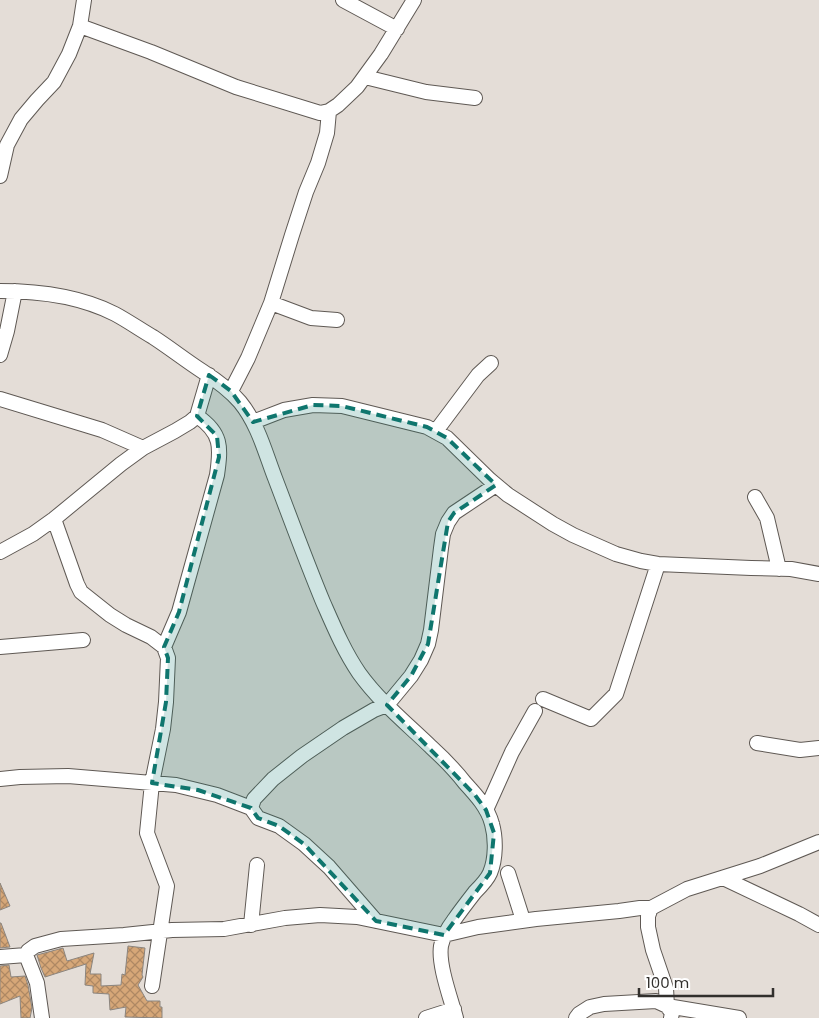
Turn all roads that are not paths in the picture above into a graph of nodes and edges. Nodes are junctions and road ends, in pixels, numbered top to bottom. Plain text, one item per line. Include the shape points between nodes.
1 (84, 0) edge
2 (342, 0) edge
3 (414, 0) edge
4 (80, 26) junction
5 (397, 29) junction
6 (365, 77) junction
7 (475, 98) dead end
8 (329, 111) junction
9 (0, 176) edge
10 (0, 291) edge
11 (15, 291) junction
12 (271, 303) junction
13 (337, 320) dead end
14 (0, 355) edge
15 (491, 363) dead end
16 (209, 375) junction
17 (231, 391) junction
18 (0, 399) edge
19 (197, 416) junction
20 (253, 422) junction
21 (436, 431) junction
22 (143, 448) junction
23 (496, 485) junction
24 (756, 497) dead end
25 (54, 519) junction
26 (0, 552) edge
27 (658, 564) junction
28 (779, 569) junction
29 (819, 574) edge
30 (83, 640) dead end
31 (0, 647) edge
32 (164, 647) junction
33 (543, 699) dead end
34 (387, 706) junction
35 (535, 711) dead end
36 (757, 742) dead end
37 (819, 748) edge
38 (0, 780) edge
39 (152, 783) junction
40 (251, 808) junction
41 (486, 810) junction
42 (819, 842) edge
43 (257, 865) dead end
44 (508, 874) dead end
45 (723, 878) junction
46 (651, 908) junction
47 (376, 920) junction
48 (523, 920) junction
49 (251, 925) junction
50 (819, 925) edge
51 (161, 931) junction
52 (444, 935) junction
53 (26, 955) junction
54 (0, 957) edge
55 (152, 986) dead end
56 (669, 1012) edge
57 (455, 1013) edge
58 (42, 1018) edge
59 (426, 1018) edge
60 (576, 1018) edge
61 (739, 1018) edge

1 - 4 street
2 - 5 street
3 - 5 street
4 - 8 street via 236,87 320,113
4 - 9 street via 54,82 21,120 7,145
5 - 6 street
6 - 7 street via 426,92
6 - 8 street via 338,106
8 - 12 street via 325,141
10 - 11 street
11 - 14 street
11 - 16 street via 73,299 115,314
12 - 13 street via 311,318
12 - 17 street
15 - 21 street via 478,375
16 - 17 street
16 - 19 street
17 - 20 street
18 - 22 street via 102,430
19 - 22 street
19 - 32 street via 217,436 219,457 179,612
20 - 21 street via 284,410 313,405 342,406
20 - 34 street via 338,637 362,677
21 - 23 street
22 - 25 street
23 - 27 street via 573,535 616,554
23 - 34 street via 454,513 448,522 443,534 428,644 411,676
24 - 28 street via 767,518
25 - 26 street
25 - 32 street via 81,592 110,615
27 - 28 street
27 - 33 street via 616,694 591,719
28 - 29 street
30 - 31 street
32 - 39 street via 168,658 166,702
34 - 40 street via 342,728 302,756 266,786 254,799
34 - 41 street via 450,765
35 - 41 street
36 - 37 street via 800,750
38 - 39 street via 68,776
39 - 40 street via 198,790
39 - 51 street via 147,833 167,886
40 - 47 street via 258,818 278,826 304,844
41 - 52 street via 494,833 490,873
42 - 45 street
43 - 49 street
44 - 48 street
45 - 46 street via 687,889
45 - 50 street
46 - 48 street
46 - 56 street via 648,927 666,988
47 - 49 street via 320,915
47 - 52 street
48 - 52 street
49 - 51 street
51 - 53 street via 61,939 36,946
51 - 55 street
52 - 57 street via 440,953
53 - 54 street
53 - 58 street via 36,983
56 - 60 street via 656,1001 604,1004 590,1007
56 - 61 street
57 - 59 street

